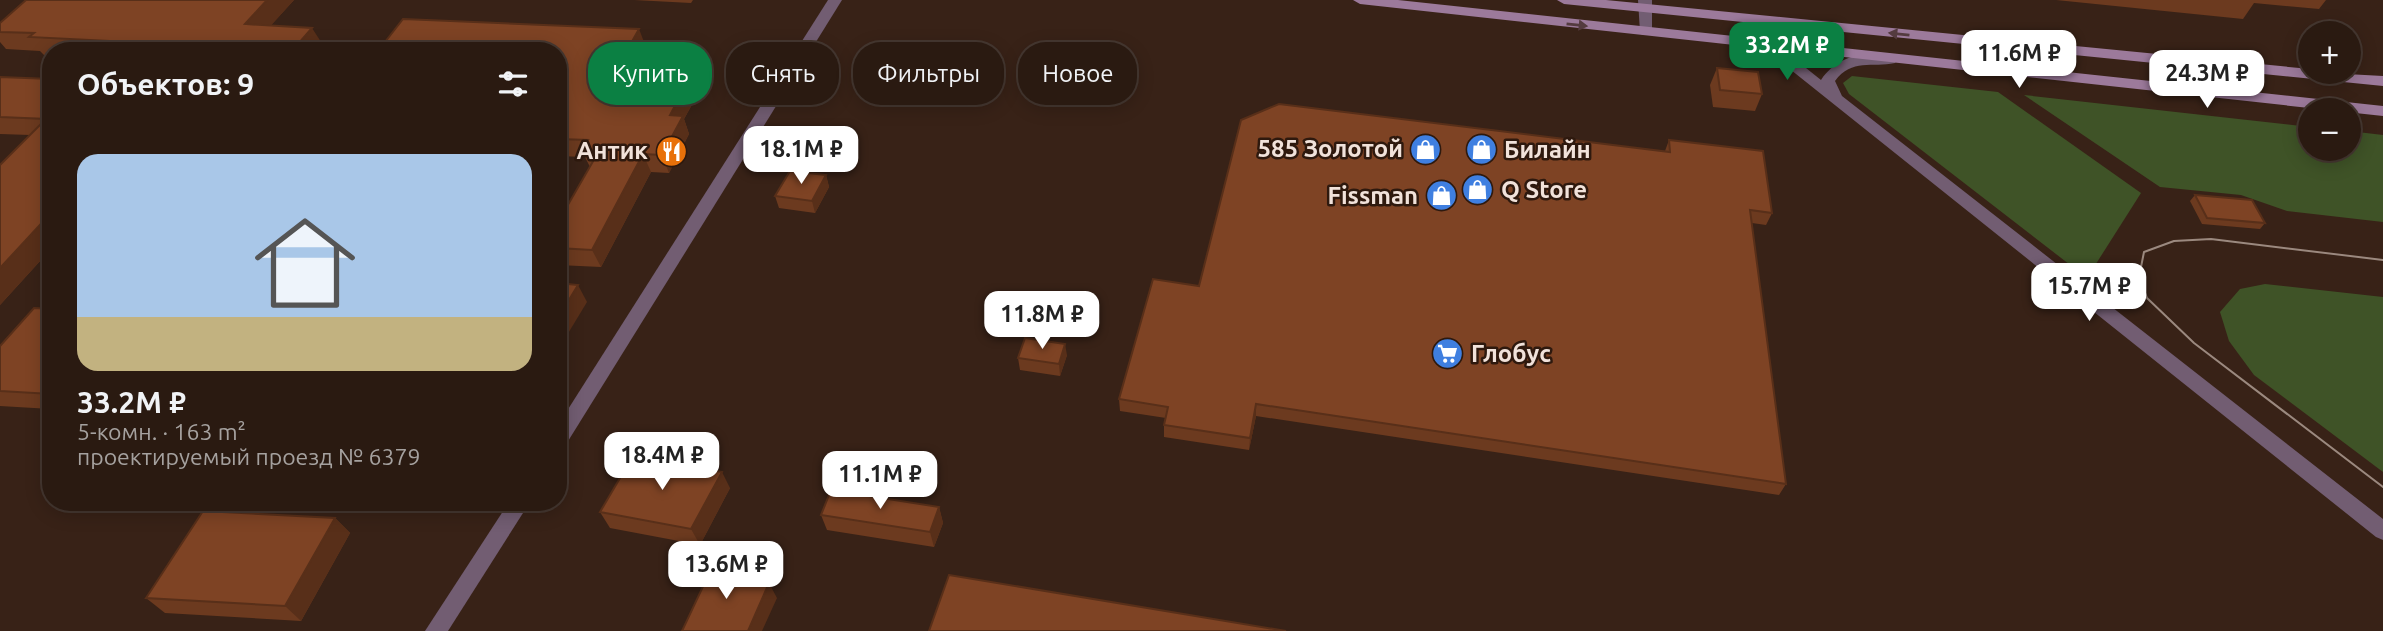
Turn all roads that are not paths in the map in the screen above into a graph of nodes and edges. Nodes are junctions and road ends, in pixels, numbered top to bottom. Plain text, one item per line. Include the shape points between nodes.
1 (835, 0) edge
2 (1360, 0) edge
3 (1564, 0) edge
4 (1645, 4) edge
5 (1647, 32) junction
6 (1752, 43) junction
7 (1906, 61) junction
8 (2383, 81) edge
9 (1836, 99) junction
10 (2383, 111) edge
11 (567, 427) edge
12 (514, 511) edge
13 (2383, 531) edge
14 (436, 631) edge

1 - 11 street
2 -> 5 main road
3 - 4 main road
4 - 5 street
8 -> 4 main road
5 - 6 main road
6 - 7 main road
6 - 9 street via 1796,67
7 - 9 street via 1851,59 1828,81
7 - 10 main road
9 - 13 street
12 - 14 street

